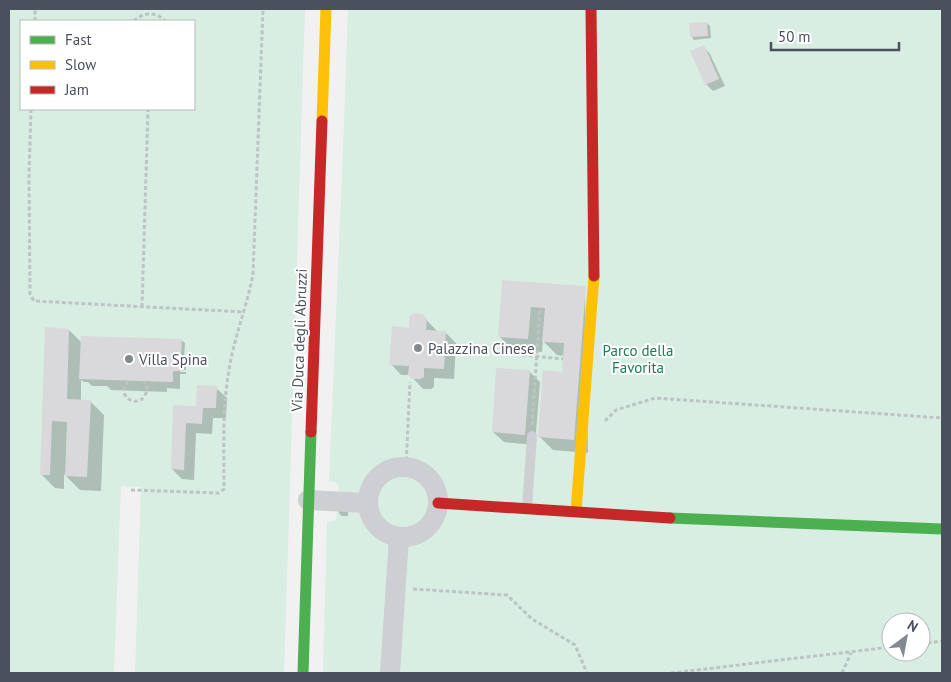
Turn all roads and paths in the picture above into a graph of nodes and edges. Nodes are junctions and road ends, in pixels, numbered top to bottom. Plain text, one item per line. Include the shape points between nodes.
1 (150, 9) edge
2 (263, 9) edge
3 (326, 9) edge
4 (591, 9) edge
5 (150, 14) junction
6 (135, 20) edge
7 (164, 20) edge
8 (31, 110) edge
9 (148, 110) edge
10 (142, 307) junction
11 (540, 308) dead end
12 (244, 312) junction
13 (503, 353) dead end
14 (537, 356) junction
15 (563, 359) dead end
16 (128, 381) dead end
17 (144, 382) dead end
18 (410, 382) dead end
19 (942, 418) edge
20 (604, 422) dead end
21 (532, 436) joint
22 (406, 467) junction
23 (131, 490) dead end
24 (308, 500) junction
25 (438, 502) junction
26 (367, 503) junction
27 (527, 508) junction
28 (576, 512) junction
29 (942, 529) edge
30 (399, 538) junction
31 (395, 588) junction
32 (881, 648) edge
33 (851, 652) junction
34 (302, 673) edge
35 (390, 673) edge
36 (587, 673) edge
37 (671, 673) edge
38 (842, 673) edge

1 - 5 path
2 - 12 path via 253,274
3 - 24 street, Via Duca degli Abruzzi
4 - 28 street via 594,280
5 - 6 path
5 - 7 path
8 - 10 path via 30,294 34,301
9 - 10 path
10 - 12 path
11 - 14 path
12 - 23 path via 228,371 224,489 219,493
13 - 14 path
14 - 15 path
14 - 21 path
16 - 17 path via 124,386 125,395 134,402 146,394
18 - 22 path
19 - 20 path via 655,398 616,410
21 - 27 lane
22 - 25 street via 425,475 432,483
22 - 26 street via 387,470 379,476 372,484
24 - 26 street
24 - 34 street, Via Duca degli Abruzzi
25 - 27 street
25 - 30 street via 430,525 411,537
26 - 30 street via 373,522 380,530
27 - 28 street
28 - 29 street
30 - 31 street
31 - 35 street
31 - 36 path via 507,595 532,619 575,645
32 - 33 path
33 - 37 path
33 - 38 path

